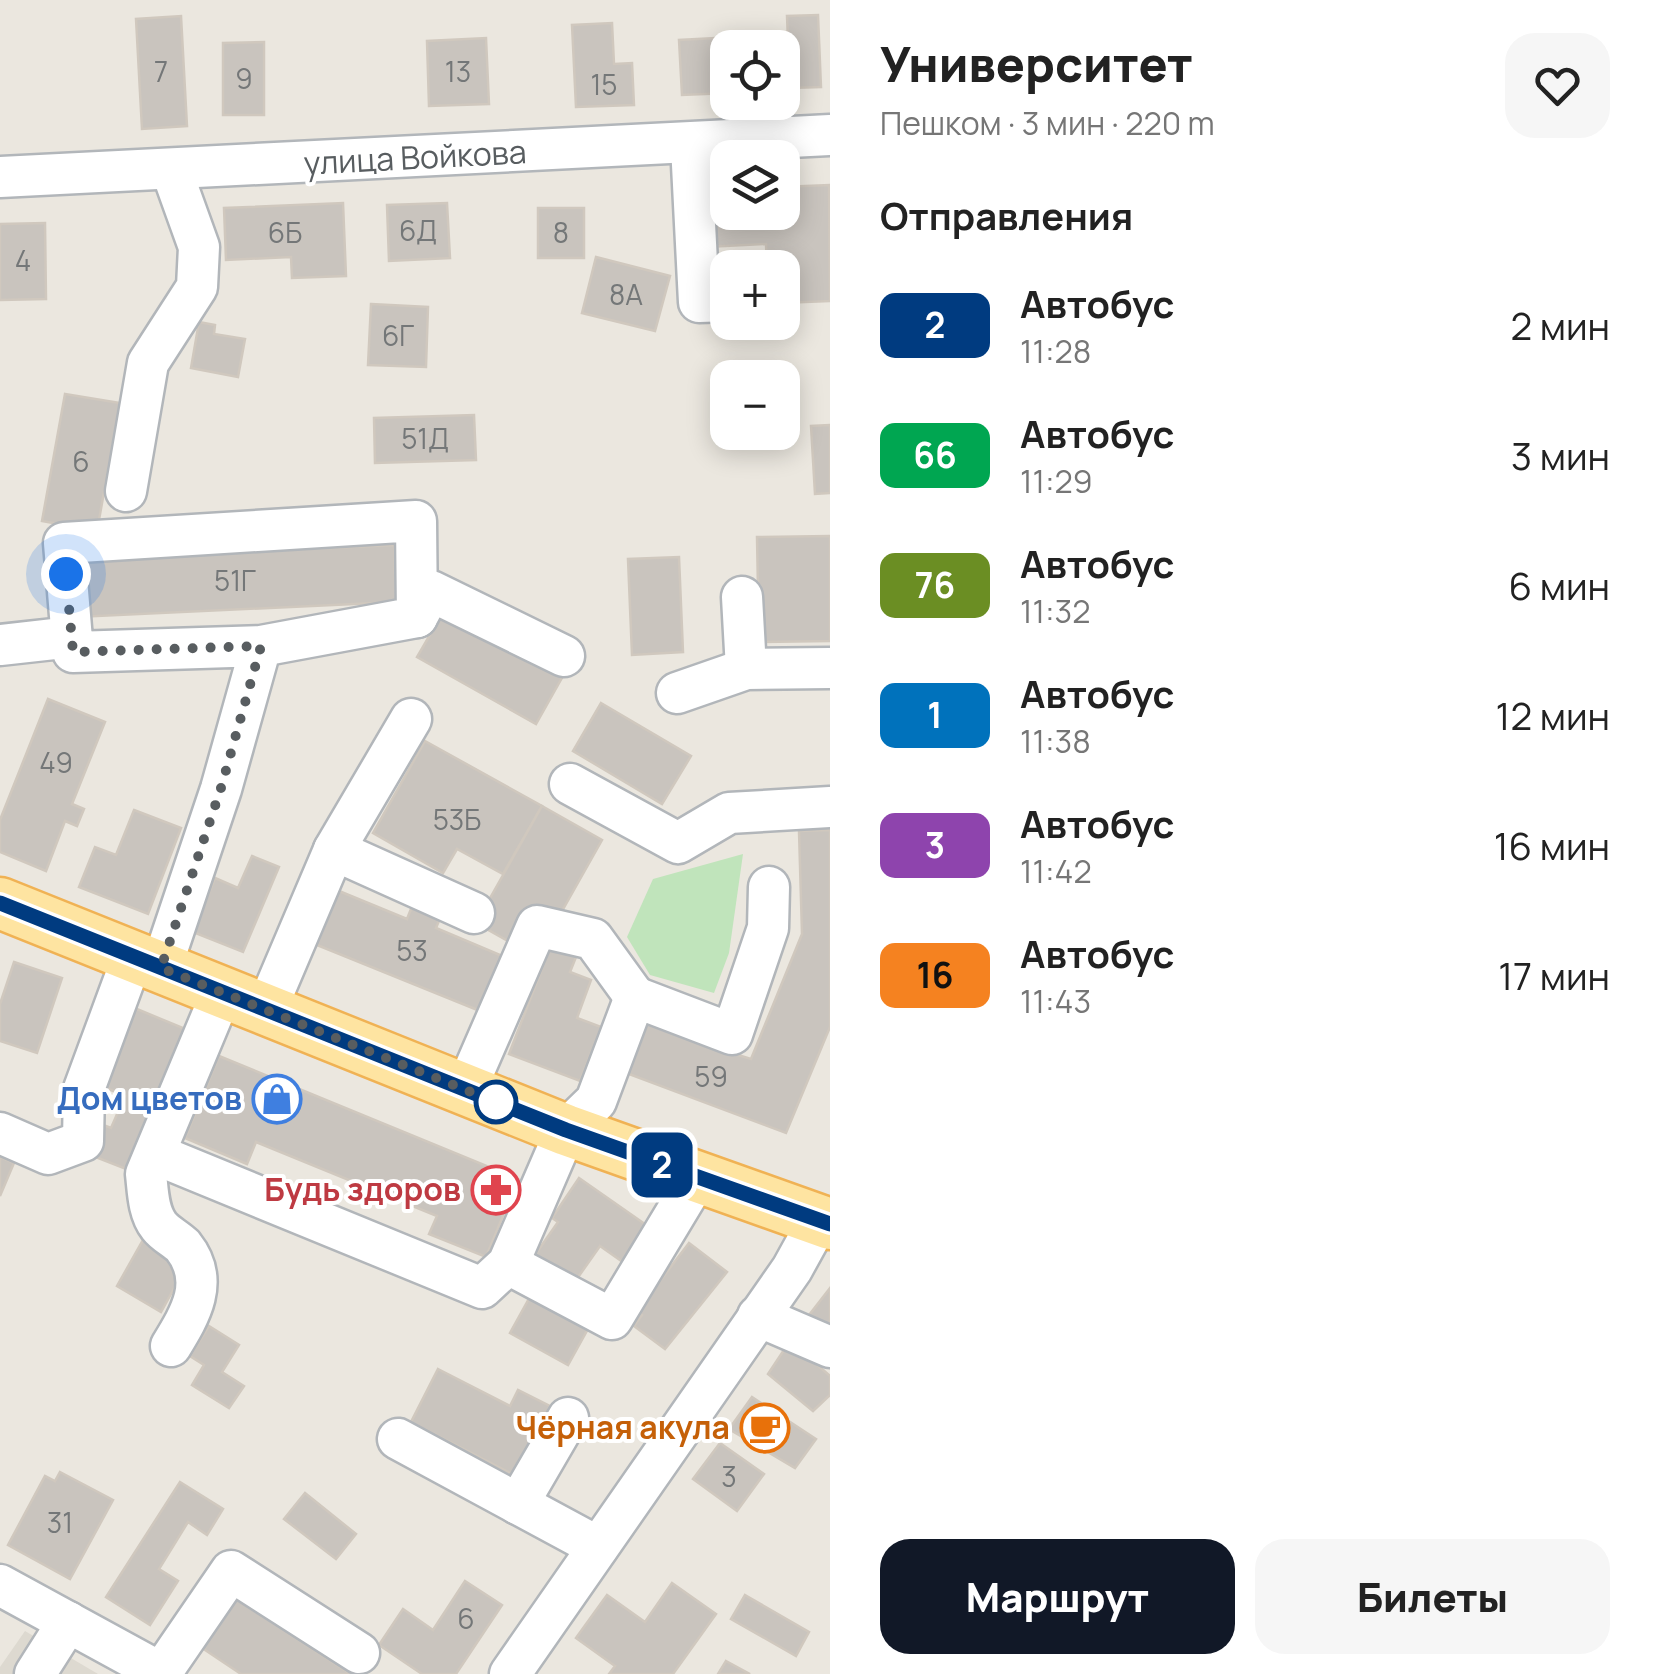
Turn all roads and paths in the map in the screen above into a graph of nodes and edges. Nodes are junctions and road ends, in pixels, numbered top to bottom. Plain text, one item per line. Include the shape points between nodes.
1 (830, 135) edge
2 (691, 145) junction
3 (171, 169) junction
4 (0, 177) edge
5 (710, 301) edge
6 (126, 491) dead end
7 (742, 597) dead end
8 (417, 617) junction
9 (72, 637) junction
10 (0, 645) edge
11 (261, 646) junction
12 (564, 656) dead end
13 (830, 668) edge
14 (746, 669) junction
15 (676, 693) dead end
16 (411, 719) dead end
17 (570, 784) dead end
18 (830, 807) edge
19 (334, 850) junction
20 (769, 888) dead end
21 (3, 912) edge
22 (474, 913) dead end
23 (147, 962) junction
24 (635, 997) junction
25 (244, 1001) junction
26 (466, 1090) junction
27 (566, 1130) junction
28 (0, 1133) edge
29 (154, 1154) junction
30 (697, 1178) junction
31 (826, 1214) edge
32 (508, 1264) junction
33 (758, 1316) junction
34 (171, 1346) dead end
35 (830, 1348) edge
36 (568, 1418) dead end
37 (398, 1439) dead end
38 (518, 1504) junction
39 (598, 1547) junction
40 (0, 1585) edge
41 (68, 1622) junction
42 (358, 1653) dead end
43 (162, 1673) edge
44 (35, 1674) edge
45 (510, 1674) edge

1 - 2 street, улица Войкова
2 - 3 street, улица Войкова
2 - 5 street via 698,302
3 - 4 street, улица Войкова
3 - 6 street via 199,246 198,286 148,363
7 - 14 street
8 - 9 street via 416,522 64,544
8 - 11 street
8 - 12 street via 431,591
9 - 10 street
9 - 11 street via 73,652
11 - 23 street via 221,788
13 - 14 street
14 - 15 street
16 - 19 street
17 - 18 street via 678,843 728,813
19 - 22 street
19 - 25 street
20 - 24 street via 768,928 732,1034
21 - 23 main road
23 - 25 main road
23 - 28 street via 84,1090 84,1142 48,1154
24 - 26 street via 594,939 536,926
24 - 27 street via 596,1101
25 - 26 main road
25 - 29 street
26 - 27 main road
27 - 30 main road
27 - 32 street
29 - 32 street via 482,1288
29 - 34 street via 146,1174 149,1204 197,1275 196,1305
30 - 31 main road
30 - 32 street via 606,1332
31 - 33 street
33 - 35 street
33 - 39 street
36 - 38 street
37 - 38 street
38 - 39 street
39 - 45 street
40 - 41 street
41 - 43 street
41 - 44 street
42 - 43 street via 231,1571

